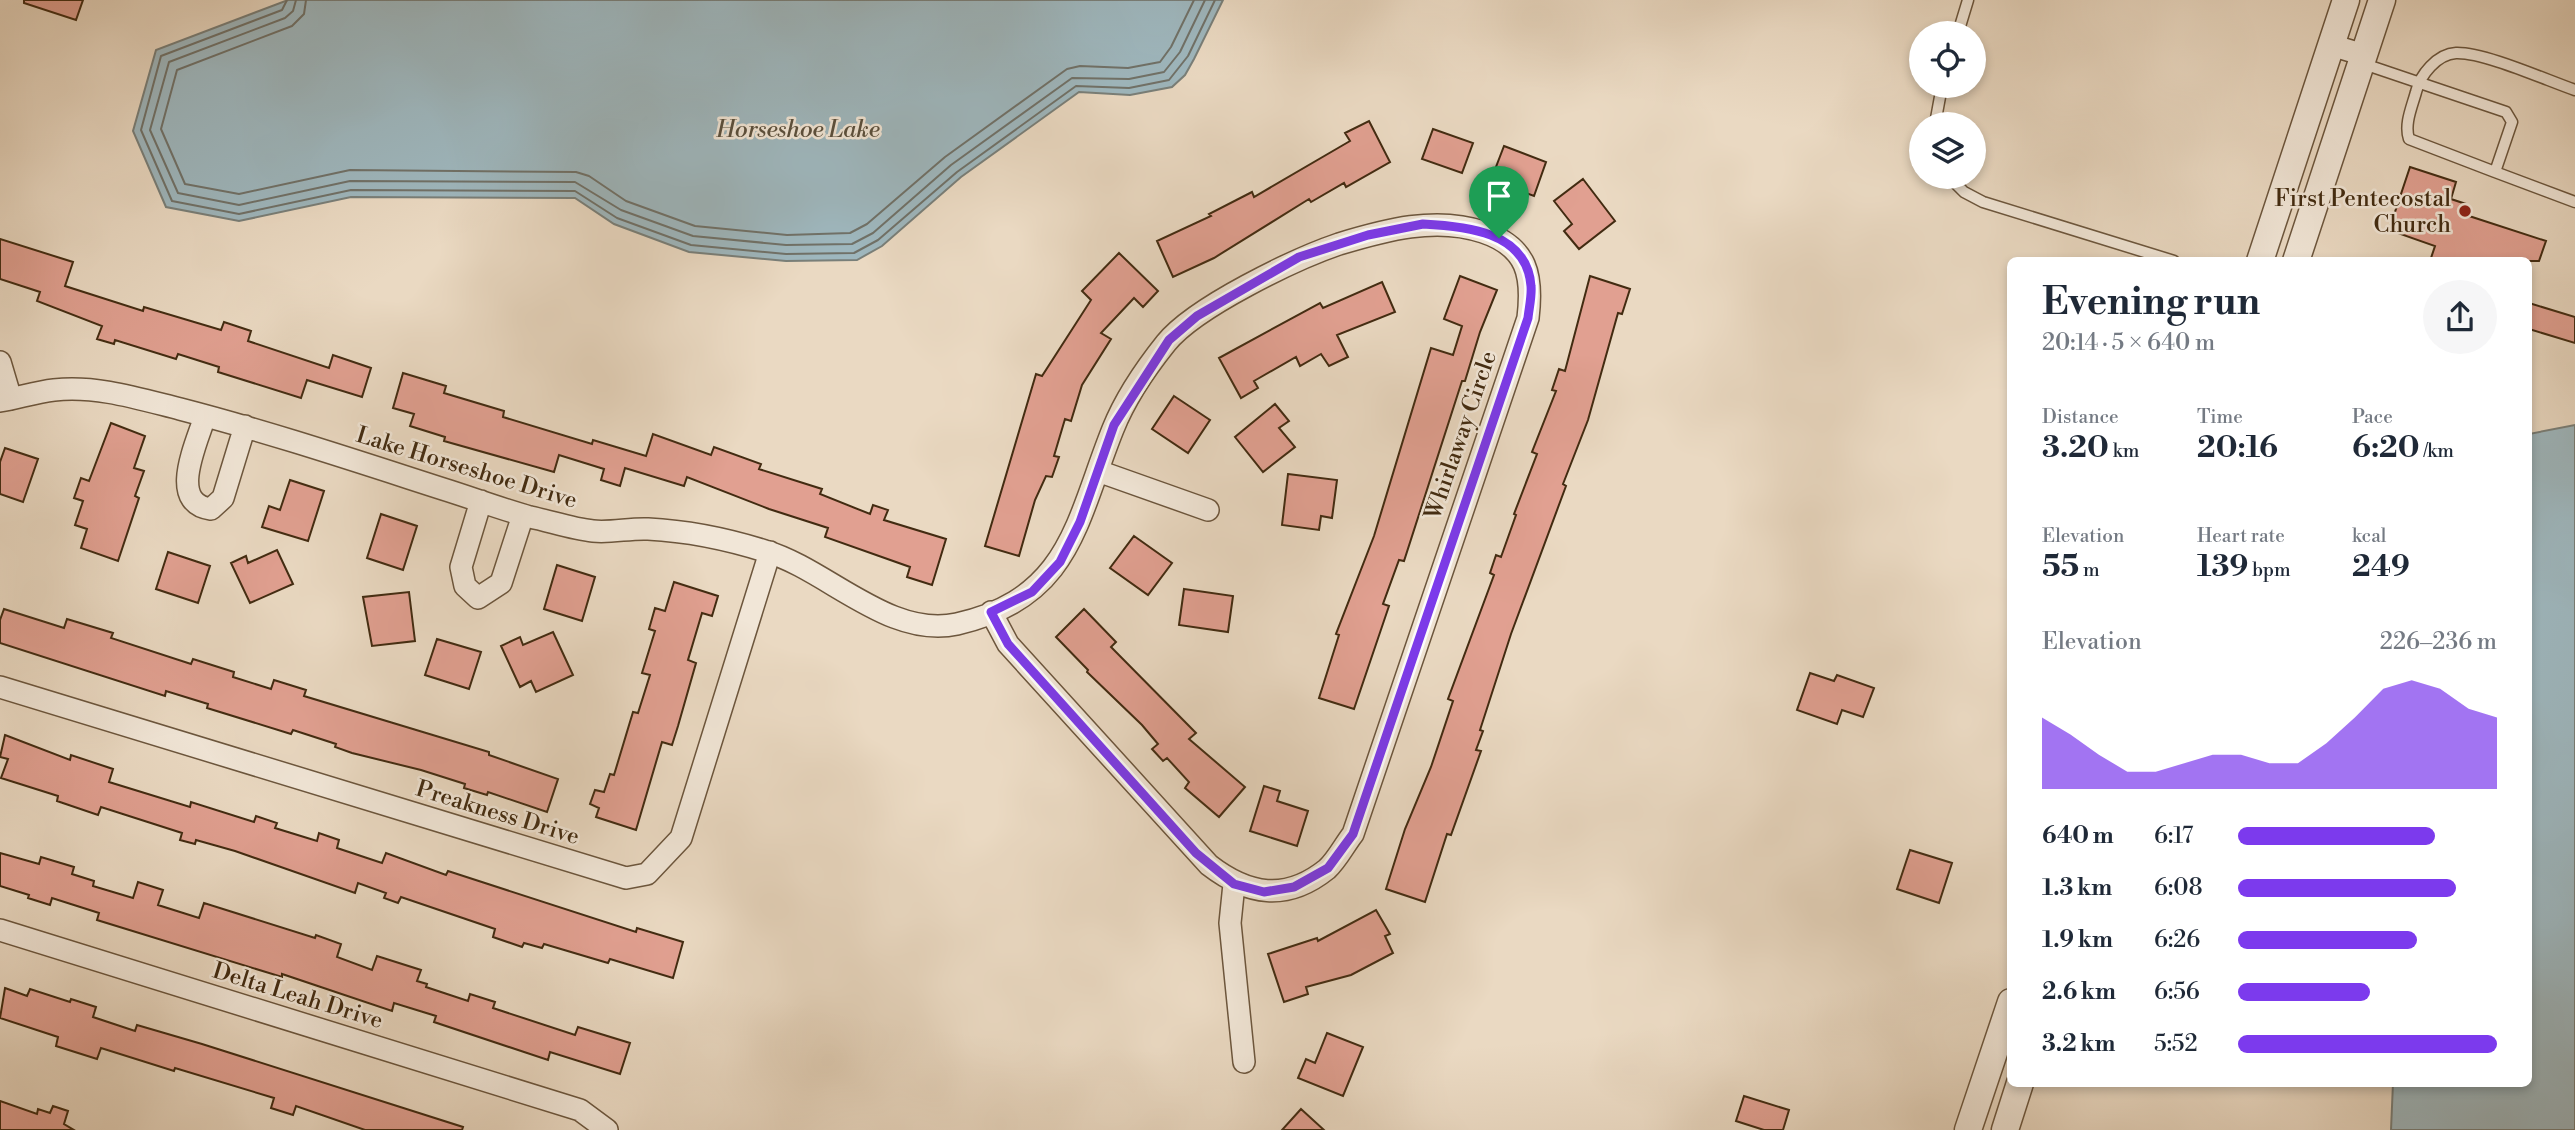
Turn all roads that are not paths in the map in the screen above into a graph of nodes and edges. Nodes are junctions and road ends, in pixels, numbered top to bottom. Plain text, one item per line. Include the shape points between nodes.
1 (1968, 0) edge
2 (2346, 0) edge
3 (2382, 0) edge
4 (1962, 21) edge
5 (2331, 45) junction
6 (2362, 59) junction
7 (2418, 81) junction
8 (2575, 90) edge
9 (2495, 172) junction
10 (1961, 189) edge
11 (2575, 202) edge
12 (2161, 257) edge
13 (2261, 257) edge
14 (2297, 257) edge
15 (0, 362) edge
16 (5, 400) edge
17 (205, 415) junction
18 (245, 426) junction
19 (1098, 471) junction
20 (481, 501) junction
21 (1208, 510) dead end
22 (523, 515) junction
23 (770, 552) junction
24 (991, 612) junction
25 (0, 687) edge
26 (1234, 884) junction
27 (0, 930) edge
28 (2007, 1014) edge
29 (1244, 1062) dead end
30 (2019, 1087) edge
31 (607, 1130) edge
32 (1968, 1130) edge
33 (2005, 1130) edge

1 - 4 lane
2 - 5 street
3 - 6 street
5 - 6 street
5 - 13 street
6 - 7 lane
6 - 14 street
7 - 8 lane via 2447,54 2458,53
7 - 9 lane via 2406,130 2409,139
7 - 9 lane via 2506,113 2512,122
9 - 11 lane
10 - 12 lane via 1983,202
15 - 16 street
16 - 17 street, Lake Horseshoe Drive via 56,389 118,393
17 - 18 street, Lake Horseshoe Drive
17 - 18 street via 186,485 189,499 199,507 211,509 223,498
18 - 20 street, Lake Horseshoe Drive
19 - 21 street
19 - 24 street, Whirlaway Circle via 1060,562 1032,592
19 - 26 street, Whirlaway Circle via 1114,425 1169,340 1197,316 1299,257 1368,235 1423,224 1468,227 1499,238 1521,258 1532,284 1528,318 1353,834 1328,868 1294,887 1264,892
20 - 22 street, Lake Horseshoe Drive
20 - 22 street via 461,567 465,586 478,598 501,583
22 - 23 street, Lake Horseshoe Drive via 593,531 697,534
23 - 24 street, Lake Horseshoe Drive via 896,621 953,625
23 - 25 street, Preakness Drive via 681,838 647,874 636,876 608,874
24 - 26 street, Whirlaway Circle via 1008,644 1196,853
26 - 29 street via 1230,923
27 - 31 street, Delta Leah Drive via 580,1110
28 - 32 street
30 - 33 street

